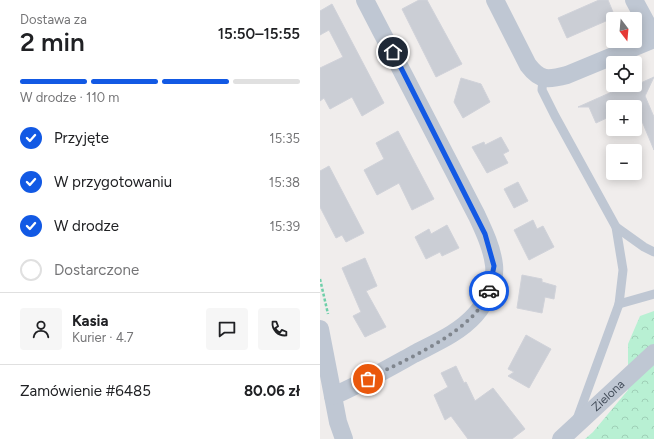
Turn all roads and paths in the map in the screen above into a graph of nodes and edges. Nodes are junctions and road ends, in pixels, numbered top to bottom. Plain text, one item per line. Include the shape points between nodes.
1 (365, 0) edge
2 (495, 0) edge
3 (634, 0) edge
4 (654, 38) edge
5 (543, 78) junction
6 (616, 227) junction
7 (654, 252) edge
8 (320, 278) edge
9 (654, 294) edge
10 (619, 304) junction
11 (324, 325) edge
12 (654, 353) edge
13 (333, 396) junction
14 (575, 426) junction
15 (344, 439) edge
16 (562, 439) edge

1 - 13 street via 477,216 494,266 493,280 483,304 465,325 354,387
2 - 5 street via 528,65 534,73
3 - 4 street
4 - 5 street via 567,75 552,79
5 - 6 lane via 542,90
6 - 7 lane
6 - 10 lane via 623,270
8 - 11 path
9 - 10 lane
10 - 14 lane
11 - 13 street
12 - 14 street, Zielona
13 - 15 street
14 - 16 street, Zielona

